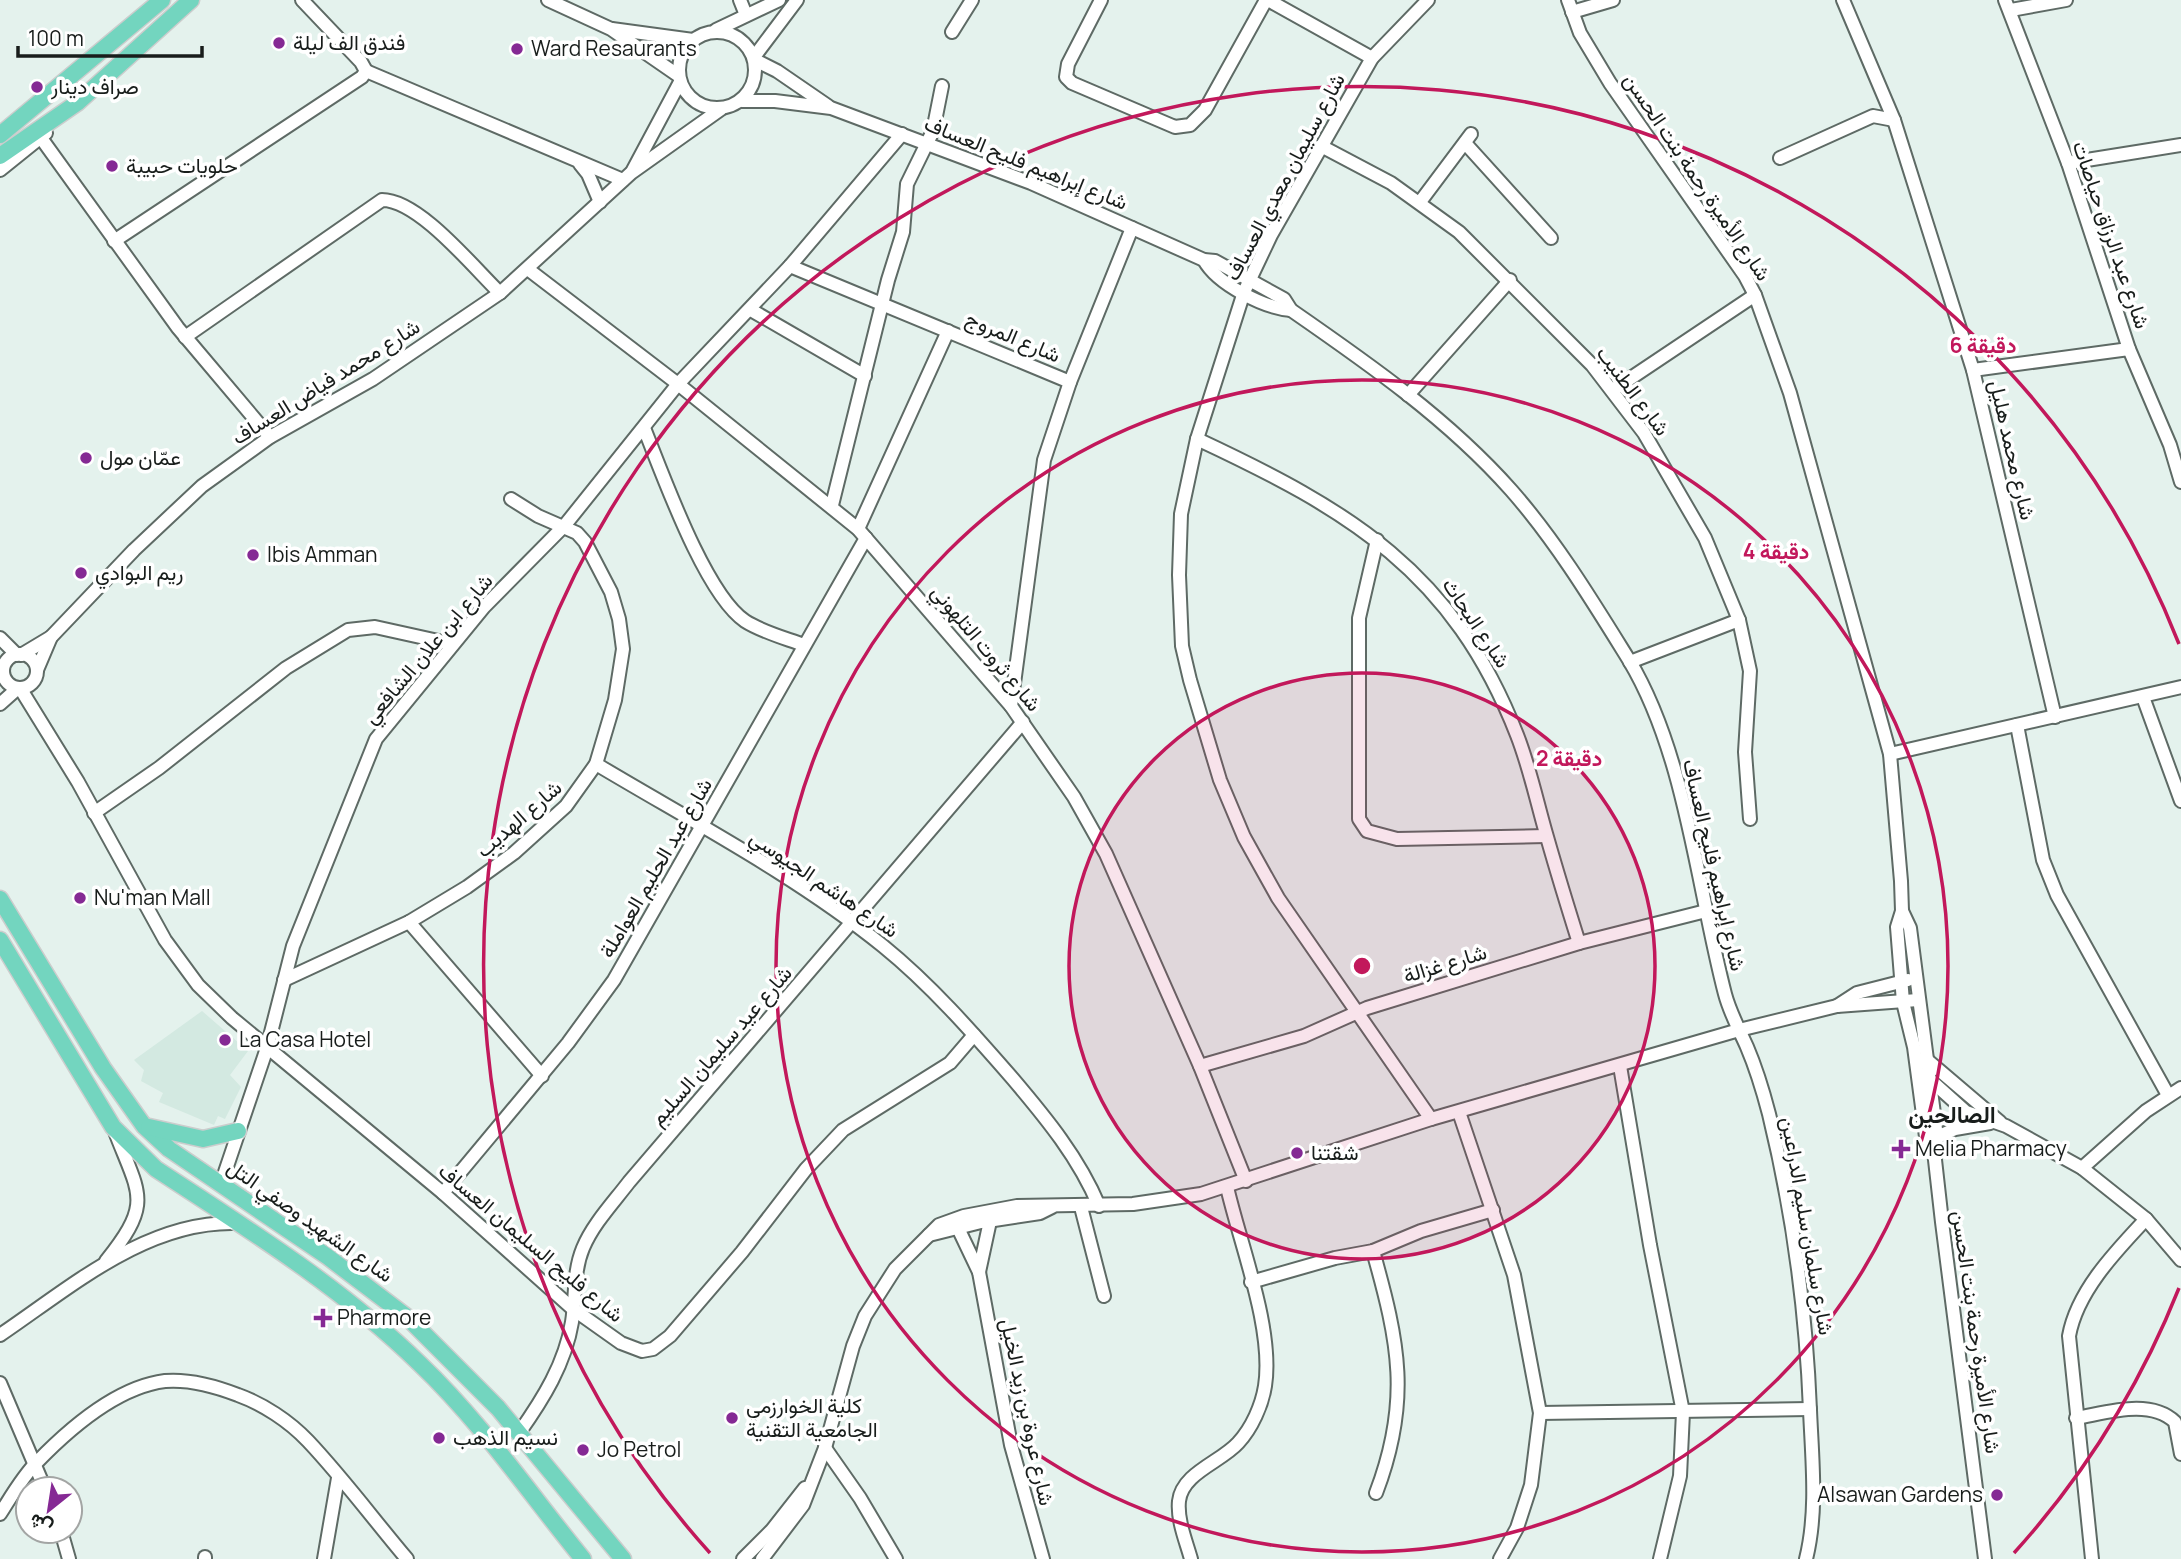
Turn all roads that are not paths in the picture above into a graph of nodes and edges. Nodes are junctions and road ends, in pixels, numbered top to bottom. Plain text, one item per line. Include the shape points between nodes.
1 (162, 0) edge
2 (191, 0) edge
3 (302, 0) edge
4 (548, 0) edge
5 (740, 0) edge
6 (779, 0) edge
7 (797, 0) edge
8 (972, 0) edge
9 (1101, 0) edge
10 (1267, 0) edge
11 (1428, 0) edge
12 (1613, 0) edge
13 (1843, 0) edge
14 (2066, 0) edge
15 (2008, 5) edge
16 (1570, 6) edge
17 (746, 15) junction
18 (611, 29) junction
19 (712, 32) junction
20 (952, 32) dead end
21 (693, 40) junction
22 (754, 58) junction
23 (1372, 58) junction
24 (366, 71) junction
25 (679, 79) junction
26 (942, 86) dead end
27 (49, 94) junction
28 (742, 101) junction
29 (77, 103) junction
30 (831, 108) junction
31 (721, 109) junction
32 (1894, 120) junction
33 (0, 126) edge
34 (902, 134) junction
35 (0, 135) edge
36 (41, 138) junction
37 (927, 142) junction
38 (2181, 145) edge
39 (1321, 146) junction
40 (0, 156) edge
41 (1780, 158) dead end
42 (577, 161) junction
43 (2068, 163) junction
44 (0, 170) edge
45 (627, 177) junction
46 (600, 202) junction
47 (1420, 202) junction
48 (1132, 228) junction
49 (1551, 238) dead end
50 (114, 241) junction
51 (1203, 260) junction
52 (790, 267) junction
53 (529, 270) junction
54 (1250, 279) junction
55 (1510, 280) junction
56 (1244, 292) junction
57 (500, 293) junction
58 (1755, 295) junction
59 (882, 303) junction
60 (751, 310) junction
61 (1291, 310) junction
62 (948, 331) junction
63 (185, 337) junction
64 (2129, 349) junction
65 (1973, 370) junction
66 (865, 376) junction
67 (1070, 382) junction
68 (678, 384) junction
69 (1613, 390) junction
70 (1408, 395) junction
71 (644, 428) junction
72 (270, 436) junction
73 (1197, 439) junction
74 (2175, 443) edge
75 (2181, 482) edge
76 (511, 499) dead end
77 (832, 505) junction
78 (565, 525) junction
79 (862, 533) junction
80 (1377, 540) junction
81 (1739, 620) junction
82 (51, 637) junction
83 (0, 638) edge
84 (452, 644) junction
85 (804, 645) junction
86 (19, 655) junction
87 (1630, 662) junction
88 (2, 671) edge
89 (35, 676) junction
90 (2181, 687) edge
91 (19, 688) junction
92 (2143, 697) junction
93 (0, 704) edge
94 (1011, 706) junction
95 (36, 715) junction
96 (2055, 717) junction
97 (1023, 722) junction
98 (2017, 725) junction
99 (1890, 754) junction
100 (596, 764) junction
101 (2181, 801) edge
102 (94, 813) junction
103 (1750, 819) dead end
104 (702, 827) junction
105 (1546, 836) junction
106 (0, 899) edge
107 (1706, 911) junction
108 (1902, 911) junction
109 (409, 922) junction
110 (851, 923) junction
111 (0, 940) edge
112 (1579, 943) junction
113 (1916, 978) junction
114 (284, 980) junction
115 (1901, 981) junction
116 (1918, 1000) junction
117 (1903, 1002) junction
118 (1837, 1006) junction
119 (1358, 1013) junction
120 (1740, 1030) junction
121 (974, 1035) junction
122 (267, 1048) junction
123 (1921, 1062) junction
124 (1200, 1066) junction
125 (1620, 1066) junction
126 (542, 1076) junction
127 (1929, 1079) junction
128 (2181, 1088) edge
129 (2168, 1095) junction
130 (1460, 1112) junction
131 (1431, 1119) junction
132 (2000, 1124) junction
133 (144, 1126) junction
134 (113, 1127) junction
135 (239, 1131) junction
136 (1937, 1137) junction
137 (1934, 1151) junction
138 (2082, 1168) junction
139 (1246, 1181) junction
140 (221, 1184) junction
141 (1227, 1187) junction
142 (443, 1193) junction
143 (1099, 1206) junction
144 (1081, 1207) junction
145 (1052, 1208) junction
146 (1493, 1210) junction
147 (2147, 1219) junction
148 (990, 1221) junction
149 (237, 1223) junction
150 (958, 1228) junction
151 (929, 1235) junction
152 (1373, 1251) junction
153 (2181, 1260) edge
154 (104, 1264) junction
155 (979, 1272) junction
156 (1251, 1282) junction
157 (1104, 1296) dead end
158 (573, 1309) junction
159 (0, 1335) edge
160 (0, 1383) edge
161 (1810, 1409) junction
162 (1683, 1412) junction
163 (1540, 1413) junction
164 (2076, 1418) junction
165 (519, 1433) junction
166 (825, 1448) junction
167 (2181, 1454) edge
168 (36, 1463) junction
169 (40, 1475) edge
170 (338, 1478) junction
171 (813, 1479) junction
172 (1376, 1493) dead end
173 (0, 1514) edge
174 (324, 1559) edge
175 (407, 1559) edge
176 (583, 1559) edge
177 (623, 1559) edge
178 (743, 1559) edge
179 (762, 1559) edge
180 (896, 1559) edge
181 (1043, 1559) edge
182 (1191, 1559) edge
183 (1500, 1559) edge
184 (1660, 1559) edge
185 (1806, 1559) edge
186 (1984, 1559) edge
187 (2092, 1559) edge

1 - 27 main road
2 - 29 main road
3 - 24 street
4 - 18 street
5 - 17 street
6 - 17 street
7 - 22 street
8 - 20 street
9 - 10 street via 1065,71 1072,83 1175,127 1190,125 1205,110
10 - 23 street
11 - 23 street, شارع سليمان معدي العساف
12 - 16 street
13 - 32 street, شارع محمد هليل
14 - 15 street
15 - 43 street, شارع عبد الرزاق حياصات
16 - 58 street, شارع الأميرة رحمة بنت الحسن via 1610,83
17 - 19 street
18 - 21 street
18 - 25 street
19 - 21 street
19 - 22 street via 729,33 744,42
21 - 25 street via 679,63
22 - 28 street via 755,82
22 - 30 street, شارع إبراهيم فليح العساف
23 - 39 street, شارع سليمان معدي العساف
24 - 42 street
24 - 50 street
25 - 31 street via 689,97 704,107
25 - 45 street, شارع محمد فياض العساف
26 - 37 street
27 - 33 street
27 - 35 main road
28 - 30 street, شارع إبراهيم فليح العساف
28 - 31 street
29 - 36 street
29 - 40 main road
30 - 34 street, شارع إبراهيم فليح العساف
31 - 45 street, شارع محمد فياض العساف
32 - 41 street via 1873,116
32 - 65 street, شارع محمد هليل
34 - 37 street, شارع إبراهيم فليح العساف
34 - 52 street, شارع ابن علان الشافعي
36 - 44 street
36 - 50 street
37 - 48 street, شارع إبراهيم فليح العساف
37 - 59 street via 908,177 903,232
38 - 43 street
39 - 47 street, شارع الطنيب
39 - 54 street, شارع سليمان معدي العساف
42 - 45 street
42 - 46 street
43 - 64 street, شارع عبد الرزاق حياصات
45 - 46 street, شارع محمد فياض العساف
46 - 53 street, شارع محمد فياض العساف
47 - 49 street via 1468,138
47 - 55 street, شارع الطنيب
48 - 51 street, شارع إبراهيم فليح العساف
48 - 67 street
50 - 63 street
51 - 54 street, شارع إبراهيم فليح العساف via 1215,261
51 - 56 street, شارع إبراهيم فليح العساف via 1210,272
52 - 59 street, شارع المروج
52 - 60 street, شارع ابن علان الشافعي
53 - 57 street, شارع محمد فياض العساف
53 - 68 street, شارع ثروت التلهوني
54 - 56 street, شارع سليمان معدي العساف
54 - 61 street, شارع إبراهيم فليح العساف via 1284,299
55 - 69 street, شارع الطنيب
55 - 70 street
56 - 61 street, شارع إبراهيم فليح العساف
56 - 73 street, شارع سليمان معدي العساف
57 - 63 street via 417,213 398,202 382,200
57 - 72 street, شارع محمد فياض العساف via 373,379
58 - 69 street
58 - 99 street, شارع الأميرة رحمة بنت الحسن via 1790,393
59 - 62 street, شارع المروج
59 - 66 street
60 - 66 street
60 - 68 street, شارع ابن علان الشافعي
61 - 70 street, شارع إبراهيم فليح العساف
62 - 67 street, شارع المروج
62 - 79 street, شارع عبد الحليم العواملة
63 - 72 street
64 - 65 street
64 - 74 street, شارع عبد الرزاق حياصات
65 - 96 street, شارع محمد هليل
66 - 77 street
67 - 94 street, شارع المروج via 1039,485
68 - 71 street, شارع ابن علان الشافعي
68 - 77 street, شارع ثروت التلهوني
69 - 81 street, شارع الطنيب via 1644,433 1705,538
70 - 87 street, شارع إبراهيم فليح العساف via 1511,490 1549,537
71 - 78 street, شارع ابن علان الشافعي
71 - 85 street via 705,565 731,609 760,628
72 - 82 street, شارع محمد فياض العساف via 181,505
73 - 80 street, شارع البحاث via 1275,477
73 - 119 street, شارع سليمان معدي العساف via 1181,514 1179,575 1182,646 1200,713 1220,780 1256,861
74 - 75 street, شارع عبد الرزاق حياصات
76 - 78 street, شارع الهديب via 538,516
77 - 79 street, شارع ثروت التلهوني
78 - 84 street, شارع ابن علان الشافعي
78 - 100 street, شارع الهديب via 585,542 611,592 623,649
79 - 85 street, شارع عبد الحليم العواملة
79 - 94 street, شارع ثروت التلهوني
80 - 105 street, شارع البحاث via 1426,583 1479,657 1517,735
80 - 105 street via 1359,618 1359,819 1367,831 1398,839
81 - 87 street
81 - 103 street, شارع الطنيب via 1749,671 1745,752
82 - 86 street, شارع محمد فياض العساف
82 - 89 street, شارع محمد فياض العساف
83 - 86 street
84 - 102 street via 375,627 348,630 286,668
84 - 114 street, شارع ابن علان الشافعي via 376,739 305,911
85 - 104 street, شارع عبد الحليم العواملة
86 - 88 street via 8,660
86 - 89 street via 32,659
87 - 107 street, شارع إبراهيم فليح العساف via 1679,792
88 - 91 street
89 - 91 street
89 - 95 street
90 - 92 street
91 - 93 street
91 - 95 street, شارع فليح السليمان العساف
92 - 96 street
92 - 101 street
94 - 97 street, شارع ثروت التلهوني
95 - 102 street, شارع فليح السليمان العساف
96 - 98 street
97 - 110 street, شارع عيد سليمان السليم
97 - 124 street, شارع ثروت التلهوني via 1106,854
98 - 99 street
98 - 129 street via 2043,860 2057,895
99 - 108 street, شارع الأميرة رحمة بنت الحسن
100 - 104 street, شارع هاشم الجيوسي
100 - 109 street, شارع الهديب via 566,806 514,853
102 - 122 street, شارع فليح السليمان العساف via 177,959 215,1002
104 - 110 street, شارع هاشم الجيوسي
104 - 126 street, شارع عبد الحليم العواملة via 614,980
105 - 112 street, شارع البحاث
106 - 133 main road, شارع الشهيد وصفي التل via 103,1068
107 - 112 street, شارع غزالة
107 - 120 street, شارع إبراهيم فليح العساف via 1725,997
108 - 113 street, شارع الأميرة رحمة بنت الحسن via 1910,928
108 - 115 street, شارع الأميرة رحمة بنت الحسن via 1897,927
109 - 114 street, شارع الهديب
109 - 126 street
110 - 121 street, شارع هاشم الجيوسي via 886,949
110 - 158 street, شارع عيد سليمان السليم via 589,1234 577,1267
111 - 134 main road, شارع الشهيد وصفي التل
112 - 119 street, شارع غزالة
113 - 115 street
113 - 116 street, شارع الأميرة رحمة بنت الحسن
114 - 122 street, شارع ابن علان الشافعي
115 - 117 street, شارع الأميرة رحمة بنت الحسن
115 - 118 street via 1857,993
116 - 117 street
116 - 123 street, شارع الأميرة رحمة بنت الحسن
117 - 118 street
117 - 123 street, شارع الأميرة رحمة بنت الحسن
118 - 120 street
119 - 124 street, شارع غزالة via 1304,1036
119 - 131 street, شارع سليمان معدي العساف
120 - 125 street
120 - 161 street, شارع سلمان سليم الدراعين via 1769,1116 1788,1210 1804,1297
121 - 143 street, شارع هاشم الجيوسي via 1068,1149
121 - 158 street, شارع فليح السليمان العساف via 950,1063 843,1130 824,1148 742,1252 670,1336 653,1349 642,1351 621,1343
122 - 135 street, شارع ابن علان الشافعي
122 - 142 street, شارع فليح السليمان العساف
123 - 127 street, شارع الأميرة رحمة بنت الحسن
123 - 132 street
123 - 137 street, شارع الأميرة رحمة بنت الحسن via 1926,1137
124 - 139 street, شارع ثروت التلهوني
125 - 130 street
125 - 162 street
126 - 142 street, شارع عبد الحليم العواملة
127 - 132 street via 1966,1112
127 - 136 street, شارع الأميرة رحمة بنت الحسن
128 - 129 street
129 - 138 street
130 - 131 street
130 - 146 street
131 - 139 street
132 - 136 street via 1955,1129
132 - 138 street
133 - 135 main road via 203,1139
133 - 140 main road, شارع الشهيد وصفي التل
134 - 149 main road, شارع الشهيد وصفي التل via 156,1169
134 - 154 street via 139,1199 135,1220
135 - 140 street, شارع ابن علان الشافعي
136 - 137 street, شارع الأميرة رحمة بنت الحسن
137 - 186 street, شارع الأميرة رحمة بنت الحسن
138 - 147 street
139 - 141 street
140 - 165 main road, شارع الشهيد وصفي التل via 407,1317
141 - 143 street via 1167,1201
141 - 156 street
142 - 158 street, شارع فليح السليمان العساف
143 - 144 street
144 - 145 street
144 - 157 street
145 - 148 street
145 - 151 street via 1040,1204 985,1211 939,1225
146 - 152 street via 1431,1227
146 - 163 street via 1514,1275
147 - 153 street
147 - 164 street via 2104,1268 2075,1312 2069,1357
148 - 150 street
148 - 155 street, شارع عروة بن زيد الخيل
149 - 154 street via 172,1230
149 - 176 main road, شارع الشهيد وصفي التل via 346,1299 423,1366
150 - 151 street
150 - 155 street, شارع عروة بن زيد الخيل
151 - 166 street via 895,1269 865,1316
152 - 156 street
152 - 172 street via 1393,1328 1399,1380 1391,1450
154 - 159 street
155 - 181 street, شارع عروة بن زيد الخيل via 1011,1445
156 - 182 street via 1266,1349 1262,1399 1239,1443 1182,1491 1180,1519
158 - 165 street, شارع عيد سليمان السليم via 559,1368
160 - 168 street
161 - 162 street
161 - 185 street, شارع سلمان سليم الدراعين via 1812,1500
162 - 163 street
162 - 184 street via 1680,1476
163 - 183 street via 1531,1485 1517,1528
164 - 167 street via 2154,1410 2175,1422
164 - 187 street
165 - 177 main road, شارع الشهيد وصفي التل
166 - 171 street
166 - 180 street
168 - 169 street
168 - 170 street via 111,1401 164,1381 184,1381 216,1386 265,1407 307,1441
168 - 173 street
170 - 174 street
170 - 175 street
171 - 178 street
171 - 179 street via 795,1518

